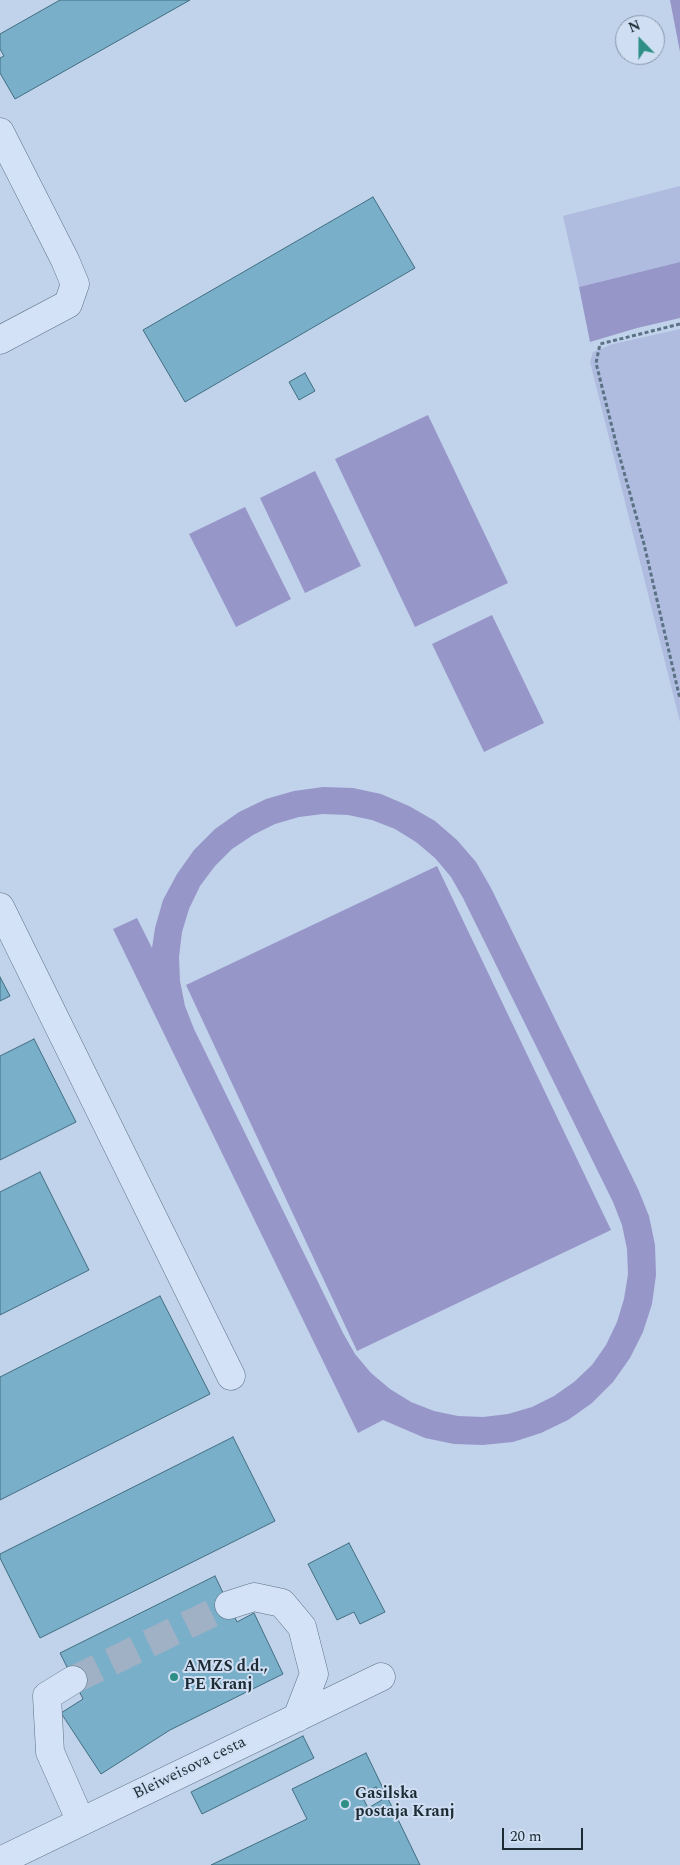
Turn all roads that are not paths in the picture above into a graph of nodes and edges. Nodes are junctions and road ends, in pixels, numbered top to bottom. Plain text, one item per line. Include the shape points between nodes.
1 (0, 132) edge
2 (0, 340) edge
3 (0, 907) edge
4 (231, 1376) dead end
5 (229, 1605) tunnel mouth
6 (381, 1677) dead end
7 (73, 1680) tunnel mouth
8 (297, 1718) junction
9 (81, 1822) junction
10 (0, 1861) edge

1 - 2 street via 76,284 68,304
3 - 4 street
5 - 8 street via 254,1597 282,1603 302,1627 314,1674
6 - 8 street, Bleiweisova cesta
7 - 9 street via 47,1696 50,1752
8 - 9 street, Bleiweisova cesta
9 - 10 street, Bleiweisova cesta

